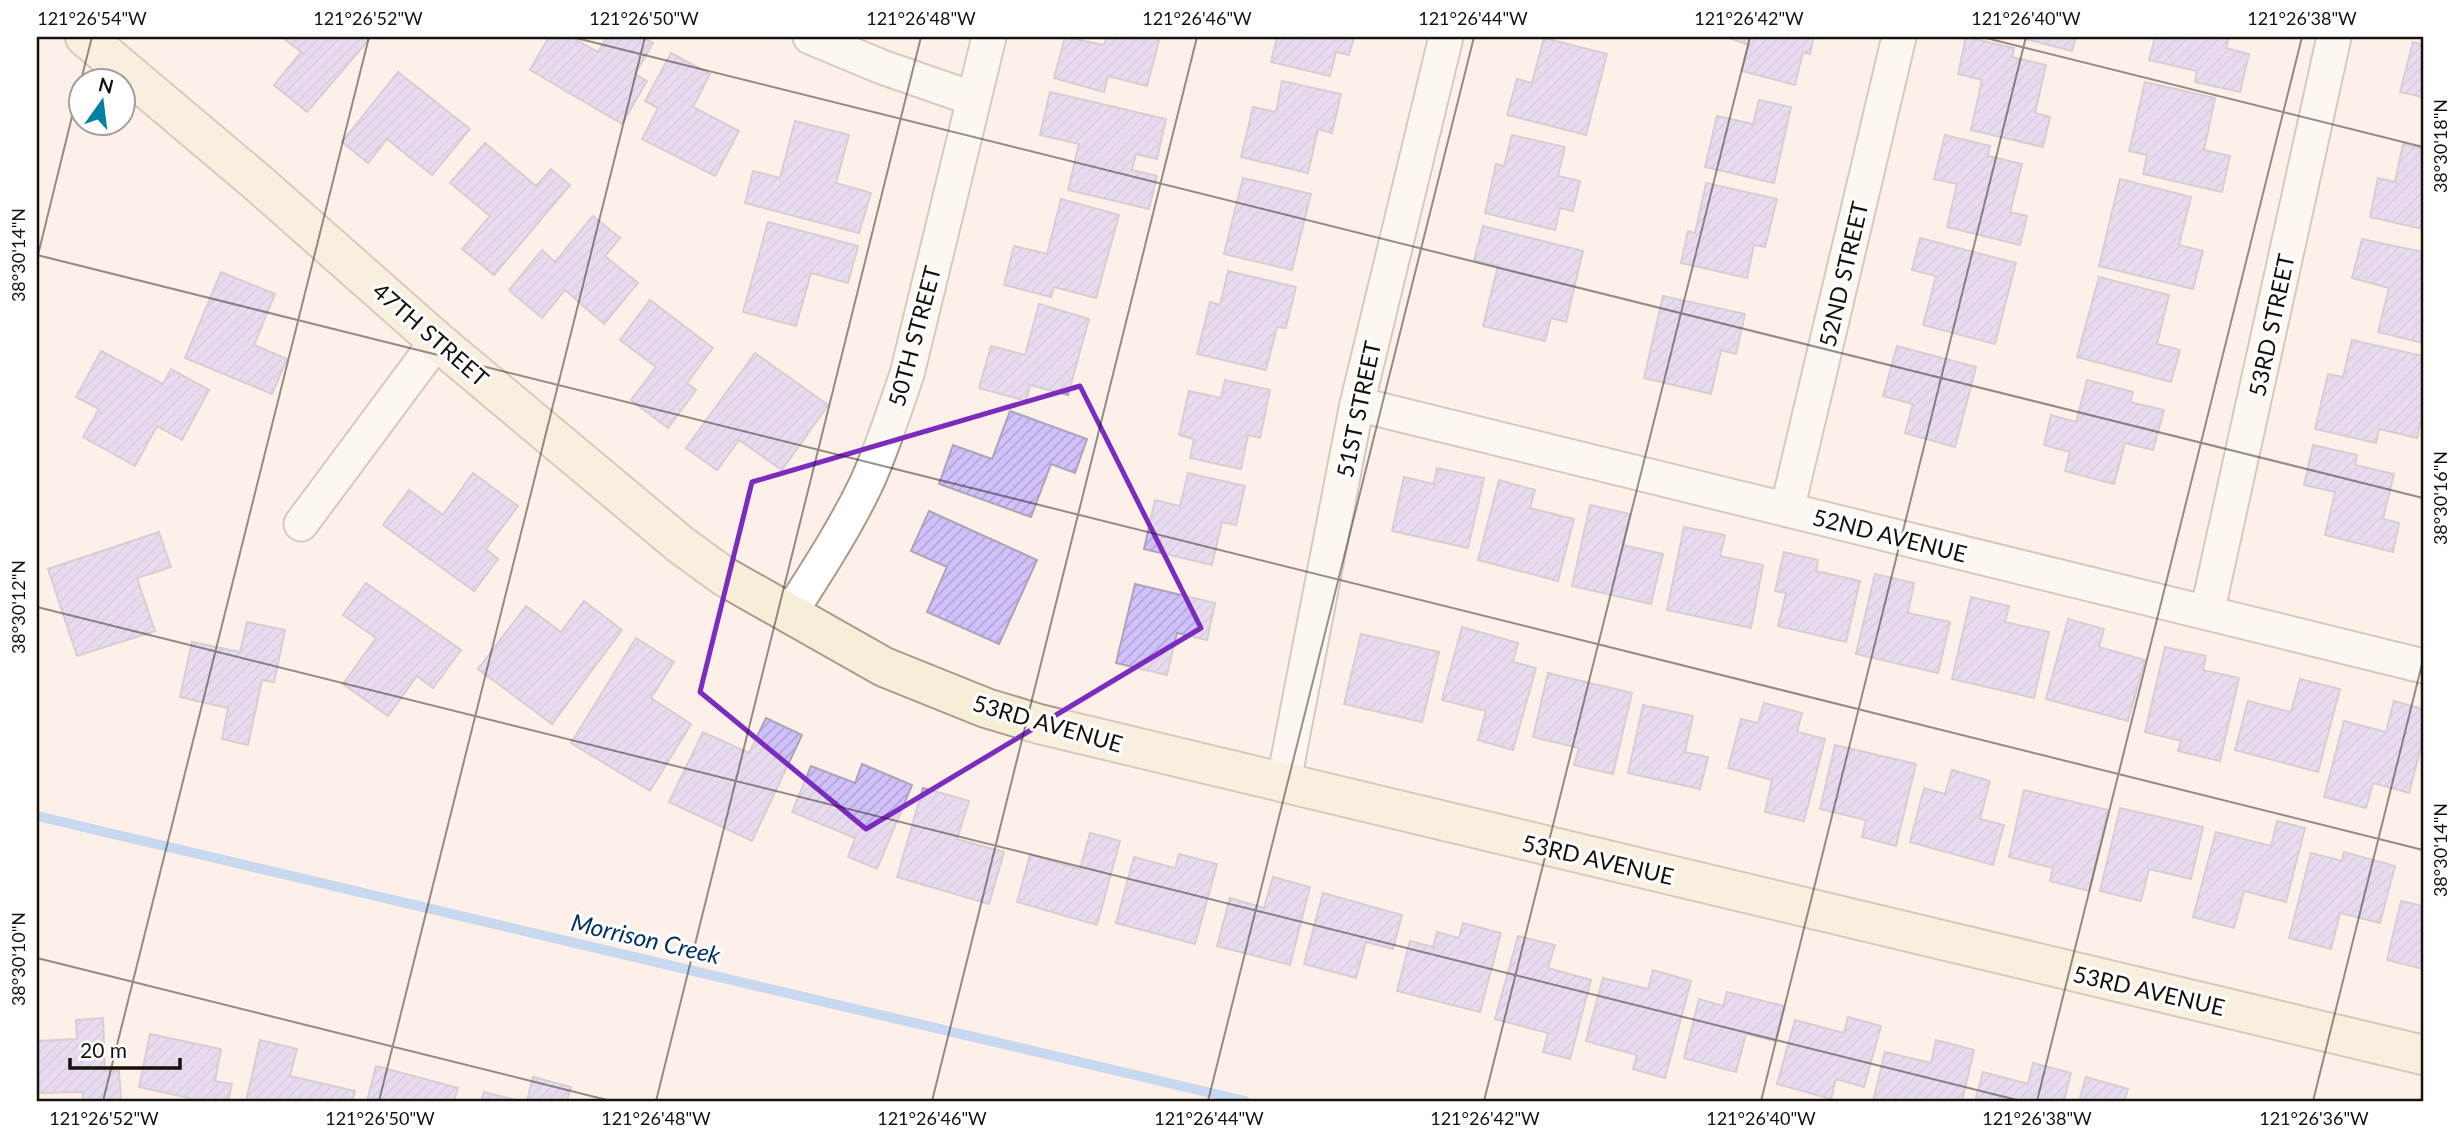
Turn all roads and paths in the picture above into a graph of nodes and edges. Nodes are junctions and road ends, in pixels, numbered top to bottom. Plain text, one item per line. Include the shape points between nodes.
1 (85, 37) edge
2 (810, 37) edge
3 (989, 37) edge
4 (1446, 37) edge
5 (1899, 37) edge
6 (2334, 37) edge
7 (974, 99) junction
8 (437, 341) junction
9 (1357, 404) junction
10 (1787, 510) junction
11 (300, 524) dead end
12 (2207, 613) junction
13 (789, 615) junction
14 (2423, 666) edge
15 (1283, 785) junction
16 (2423, 1055) edge

1 - 8 street, 47TH STREET
2 - 7 street
3 - 7 street, 50TH STREET
4 - 9 street, 51ST STREET
5 - 10 street, 52ND STREET
6 - 12 street, 53RD STREET
7 - 13 street, 50TH STREET via 891,422 867,480
8 - 11 street
8 - 13 street, 47TH STREET via 681,545
9 - 10 street, 52ND AVENUE
9 - 15 street, 51ST STREET
10 - 12 street, 52ND AVENUE
12 - 14 street, 52ND AVENUE
13 - 15 street, 53RD AVENUE via 884,667 986,708
15 - 16 street, 53RD AVENUE

